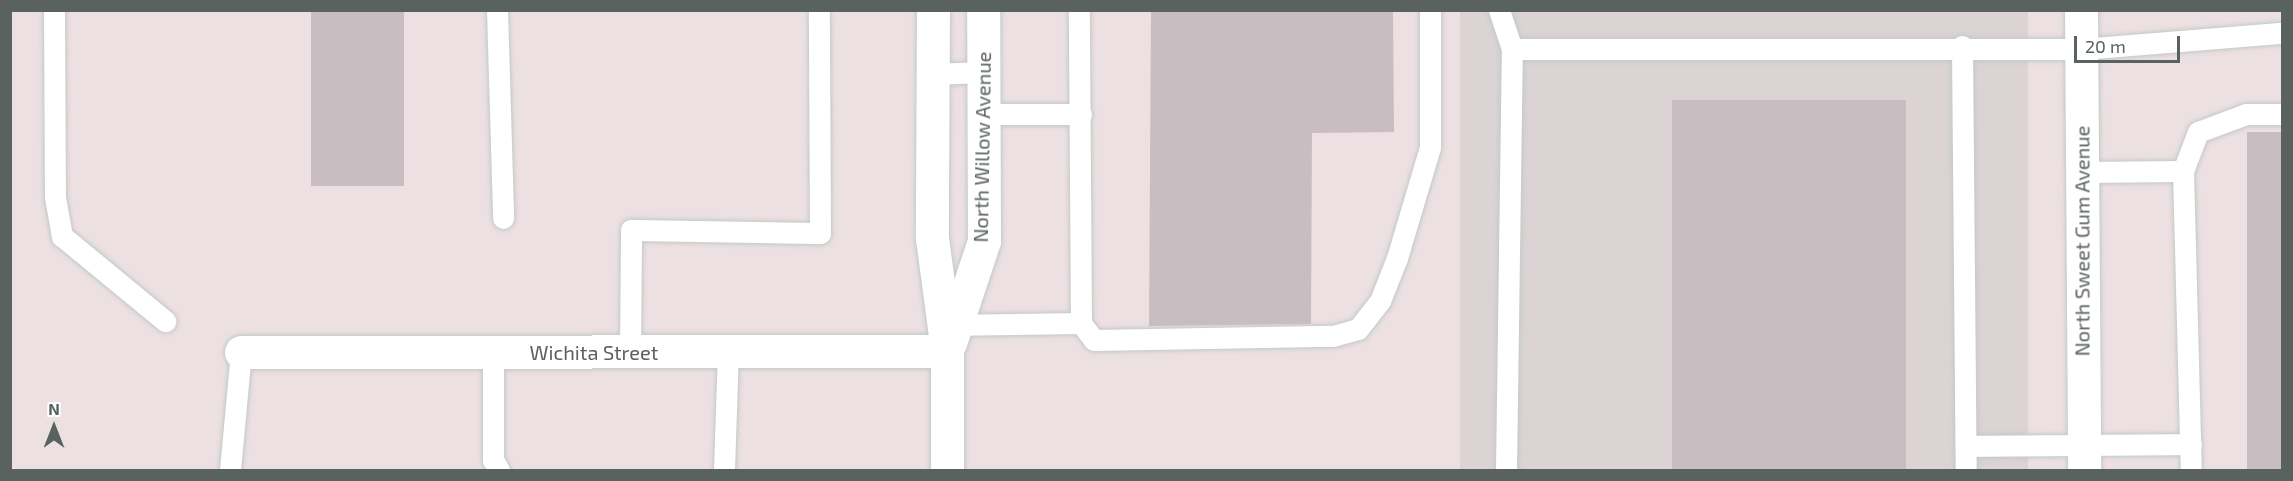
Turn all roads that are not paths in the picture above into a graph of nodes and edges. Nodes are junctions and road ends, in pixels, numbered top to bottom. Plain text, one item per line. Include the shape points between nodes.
1 (54, 10) edge
2 (497, 10) edge
3 (819, 10) edge
4 (933, 10) edge
5 (983, 10) edge
6 (1079, 10) edge
7 (1430, 10) edge
8 (1499, 10) edge
9 (2081, 10) edge
10 (2283, 33) edge
11 (1962, 46) junction
12 (1512, 49) junction
13 (2081, 49) junction
14 (984, 72) junction
15 (933, 74) junction
16 (984, 114) junction
17 (1081, 114) junction
18 (2283, 114) edge
19 (2183, 171) junction
20 (2081, 172) junction
21 (503, 218) dead end
22 (165, 321) dead end
23 (1081, 323) junction
24 (949, 333) junction
25 (241, 352) joint
26 (493, 352) junction
27 (630, 352) junction
28 (728, 352) junction
29 (2191, 444) junction
30 (1966, 446) junction
31 (2084, 457) edge
32 (230, 471) edge
33 (499, 471) edge
34 (724, 471) edge
35 (947, 471) edge
36 (1506, 471) edge
37 (1966, 471) edge
38 (2191, 471) edge

1 - 22 lane via 55,197 62,236
2 - 21 lane
3 - 27 lane via 820,233 631,230
4 - 15 street, North Willow Avenue
5 - 14 street, North Willow Avenue
6 - 17 lane
7 - 23 lane via 1430,147 1380,301 1358,329 1333,336 1094,340
8 - 12 lane
9 - 13 street, North Sweet Gum Avenue
10 - 13 lane
11 - 12 lane
11 - 13 lane
11 - 30 lane
12 - 36 lane
13 - 20 street, North Sweet Gum Avenue
14 - 15 lane
14 - 16 street, North Willow Avenue
15 - 24 street, North Willow Avenue via 932,238
16 - 17 lane
16 - 24 street, North Willow Avenue via 984,242
17 - 23 lane
18 - 19 lane via 2246,114 2198,132
19 - 20 lane
19 - 29 lane
20 - 31 street, North Sweet Gum Avenue
23 - 24 lane
24 - 28 street, Wichita Street
24 - 35 street, North Willow Avenue
25 - 26 street, Wichita Street
25 - 32 lane
26 - 27 street, Wichita Street
26 - 33 lane via 493,460
27 - 28 street, Wichita Street
28 - 34 lane
29 - 31 lane
29 - 38 lane
30 - 31 lane
30 - 37 lane

